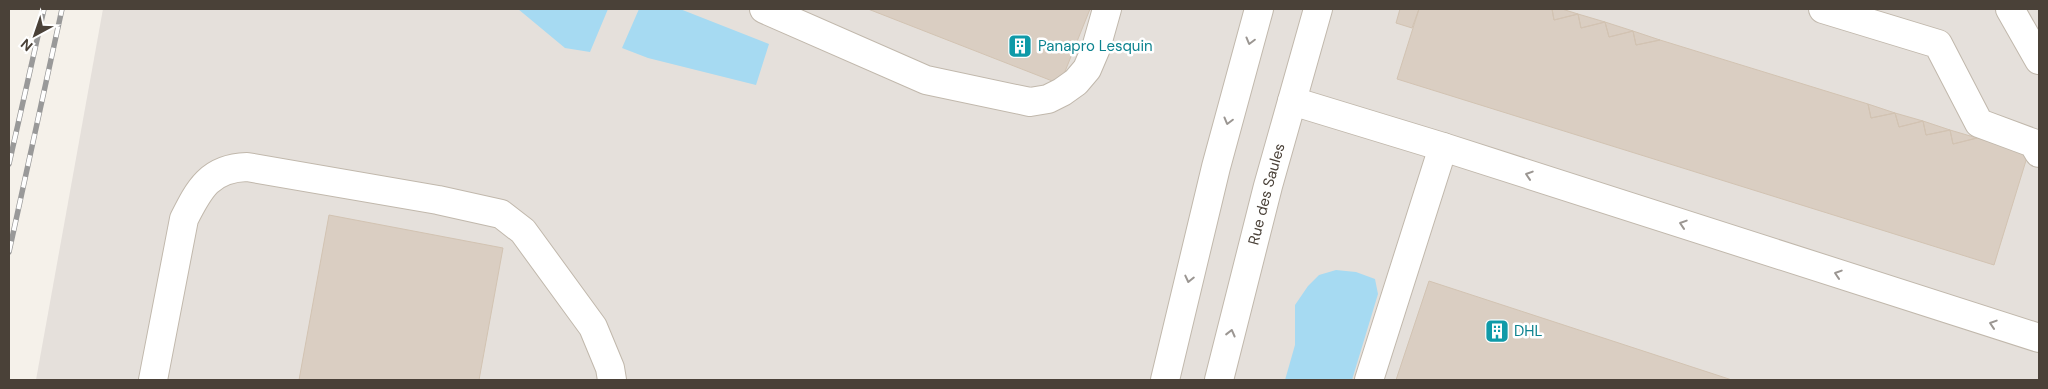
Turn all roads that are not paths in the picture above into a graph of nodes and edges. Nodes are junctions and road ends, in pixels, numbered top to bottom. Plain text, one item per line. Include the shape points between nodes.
1 (764, 9) edge
2 (1107, 9) edge
3 (1259, 9) edge
4 (1318, 9) edge
5 (1823, 9) edge
6 (2010, 9) edge
7 (2039, 60) edge
8 (1292, 101) junction
9 (1443, 147) junction
10 (2039, 153) edge
11 (2039, 338) edge
12 (154, 380) edge
13 (612, 380) edge
14 (1165, 380) edge
15 (1219, 380) edge
16 (1369, 380) edge

1 - 2 street via 926,80 1030,102 1048,99 1062,92 1087,69
3 -> 14 street via 1216,167
4 - 8 street, Rue des Saules
5 - 10 street via 1938,44 1979,123 2033,143
6 - 7 street
8 - 9 street
15 -> 8 street, Rue des Saules
11 -> 9 street
9 - 16 street
12 - 13 street via 184,220 195,198 214,175 230,168 247,168 438,200 501,214 523,231 592,327

